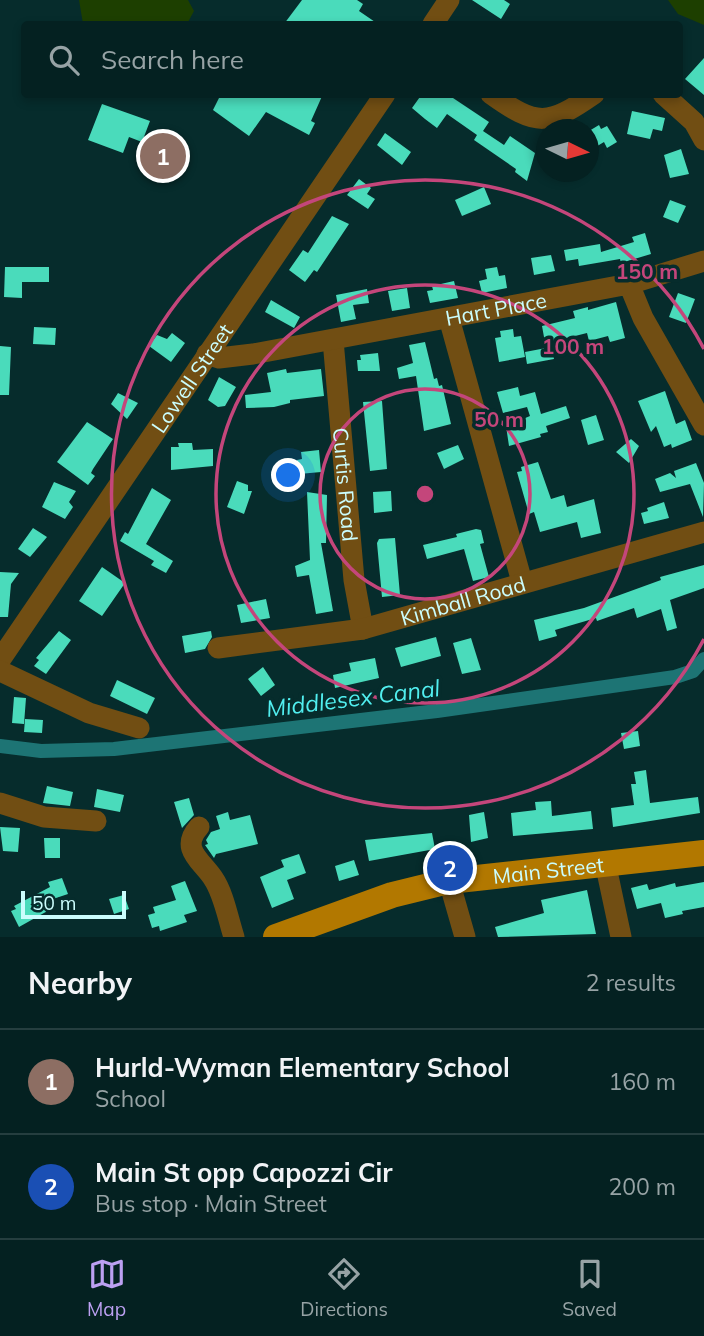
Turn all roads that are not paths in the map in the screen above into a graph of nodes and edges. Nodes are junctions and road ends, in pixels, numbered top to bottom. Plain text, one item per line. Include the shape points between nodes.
1 (449, 0) edge
2 (435, 21) edge
3 (382, 98) edge
4 (497, 98) edge
5 (588, 98) edge
6 (667, 98) edge
7 (704, 140) edge
8 (704, 261) edge
9 (629, 284) junction
10 (449, 318) junction
11 (333, 340) junction
12 (206, 354) junction
13 (704, 425) edge
14 (704, 532) edge
15 (522, 582) junction
16 (363, 629) junction
17 (218, 648) dead end
18 (0, 660) edge
19 (0, 671) edge
20 (139, 728) dead end
21 (0, 803) edge
22 (96, 821) dead end
23 (199, 827) dead end
24 (704, 853) edge
25 (605, 862) junction
26 (449, 881) junction
27 (234, 937) edge
28 (276, 937) edge
29 (465, 937) edge
30 (621, 937) edge

1 - 2 street
3 - 12 street, Lowell Street
4 - 5 street via 521,113 546,119 562,116
6 - 7 street via 694,122
8 - 9 street, Hart Place
9 - 10 street, Hart Place
9 - 13 street via 643,318
10 - 11 street, Hart Place
10 - 15 street
11 - 12 street, Hart Place via 225,358
11 - 16 street, Curtis Road via 354,580
12 - 18 street, Lowell Street
14 - 15 street, Kimball Road
15 - 16 street, Kimball Road
16 - 17 street, Kimball Road
19 - 20 street via 89,713
21 - 22 street via 44,817
23 - 27 street via 191,848 195,860 214,879
24 - 25 main road, Main Street
25 - 26 main road, Main Street
25 - 30 street
26 - 28 main road, Main Street via 391,895
26 - 29 street

